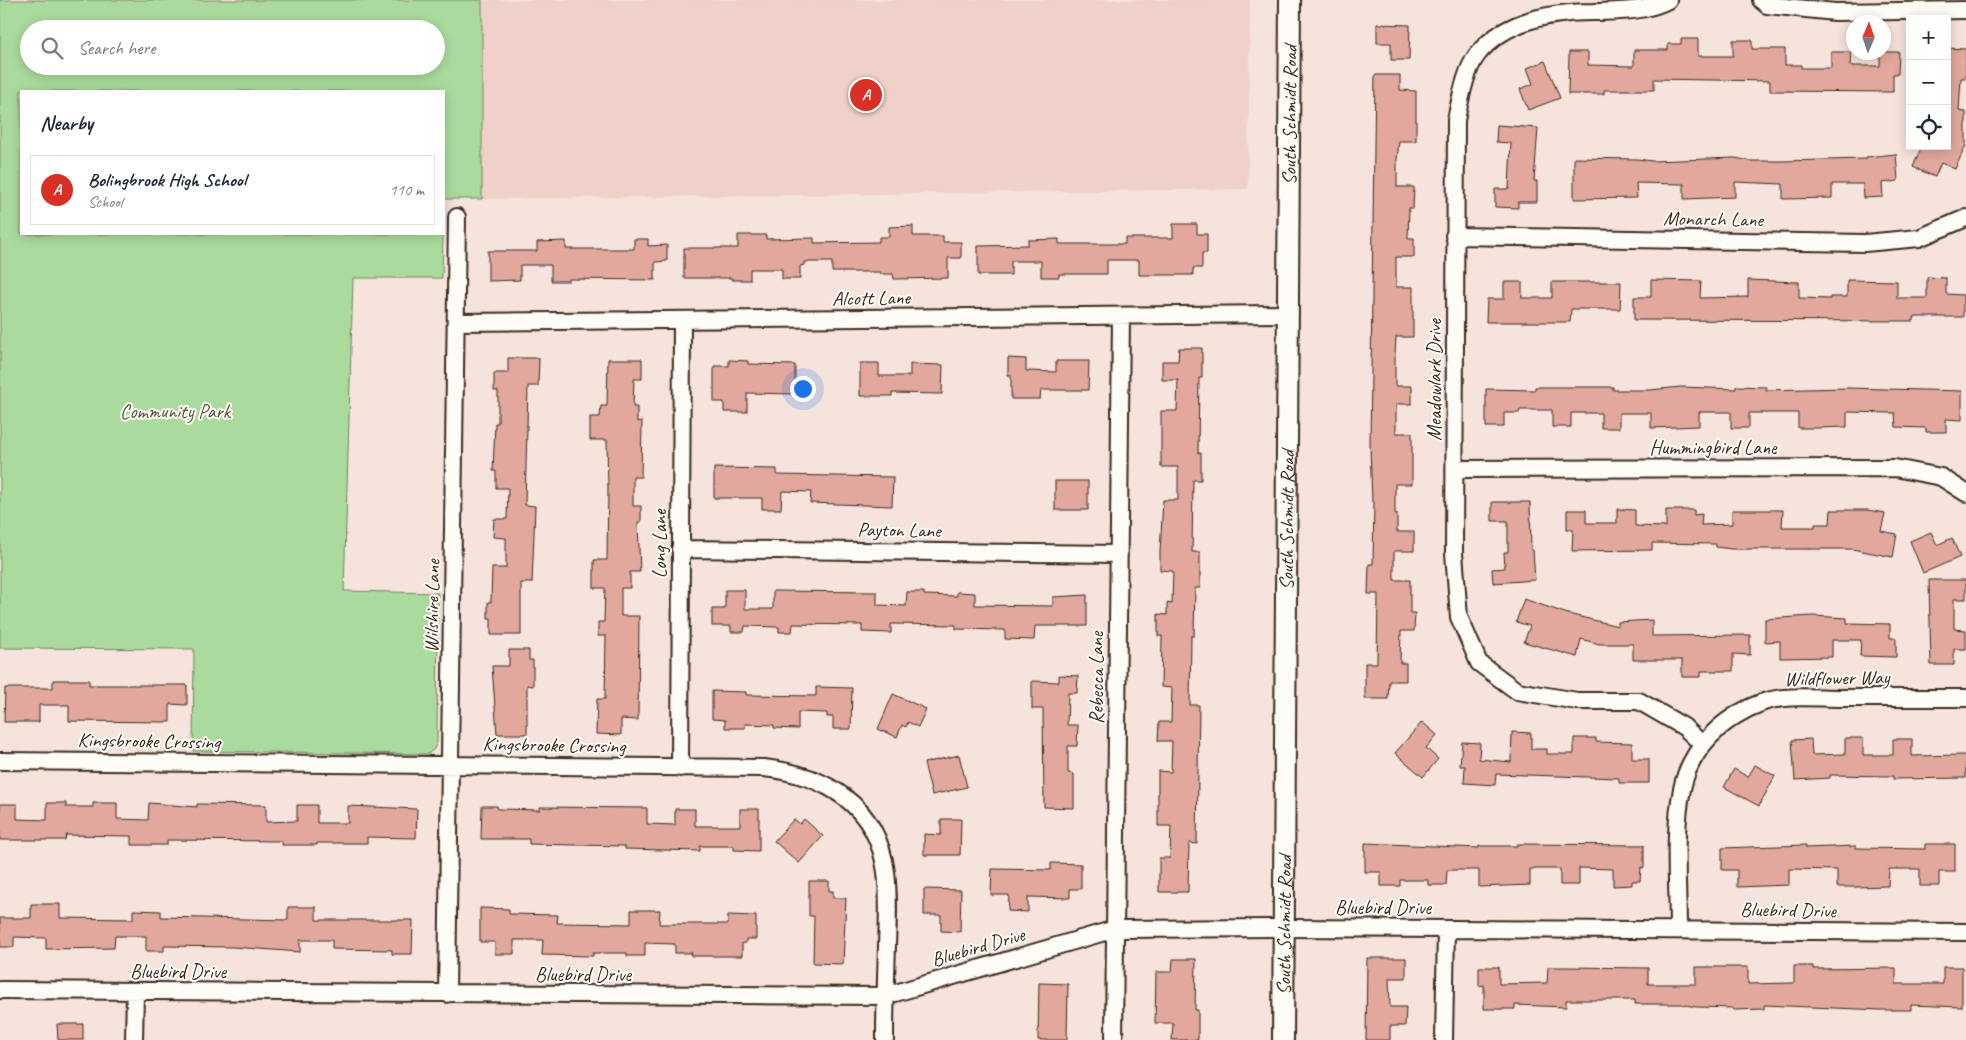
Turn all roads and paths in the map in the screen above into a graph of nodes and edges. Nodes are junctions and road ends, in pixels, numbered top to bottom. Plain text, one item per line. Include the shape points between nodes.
1 (1290, 0) edge
2 (1668, 0) edge
3 (1761, 0) edge
4 (1966, 10) edge
5 (458, 217) dead end
6 (1966, 218) edge
7 (1454, 236) junction
8 (1287, 314) junction
9 (1121, 316) junction
10 (682, 321) junction
11 (456, 322) junction
12 (1455, 469) junction
13 (1966, 493) edge
14 (680, 549) junction
15 (1118, 554) junction
16 (1966, 698) edge
17 (1702, 744) junction
18 (0, 761) edge
19 (451, 766) junction
20 (680, 768) junction
21 (1285, 928) junction
22 (1115, 929) junction
23 (1446, 929) junction
24 (1678, 930) junction
25 (1966, 932) edge
26 (0, 990) edge
27 (134, 992) junction
28 (447, 994) junction
29 (885, 996) junction
30 (134, 1040) edge
31 (885, 1040) edge
32 (1114, 1040) edge
33 (1283, 1040) edge
34 (1444, 1040) edge

1 - 8 street, South Schmidt Road
2 - 7 street, Meadowlark Drive via 1630,11 1565,12 1529,21 1500,32 1476,56 1462,92 1456,120
3 - 4 street via 1767,5 1834,12
5 - 11 street, Wilshire Lane
6 - 7 street, Monarch Lane via 1919,238 1865,242
7 - 12 street, Meadowlark Drive
8 - 9 street, Alcott Lane
8 - 21 street, South Schmidt Road
9 - 10 street, Alcott Lane
9 - 15 street, Rebecca Lane
10 - 11 street, Alcott Lane
10 - 14 street, Long Lane
11 - 19 street, Wilshire Lane
12 - 13 street, Hummingbird Lane via 1895,468 1941,477
12 - 17 street, Meadowlark Drive via 1454,553 1459,617 1479,663 1517,691 1577,700 1639,701 1684,727
14 - 15 street, Payton Lane
14 - 20 street, Long Lane
15 - 22 street, Rebecca Lane
16 - 17 street, Wildflower Way via 1794,698 1761,703 1719,727
17 - 24 street, Wildflower Way via 1682,787 1679,810
18 - 19 street, Kingsbrooke Crossing
19 - 20 street, Kingsbrooke Crossing
19 - 28 street, Wilshire Lane
20 - 29 street, Kingsbrooke Crossing via 785,771 829,786 853,803 872,828 886,870
21 - 22 street, Bluebird Drive
21 - 23 street, Bluebird Drive
21 - 33 street, South Schmidt Road
22 - 29 street, Bluebird Drive
22 - 32 street, Rebecca Lane
23 - 24 street, Bluebird Drive
23 - 34 street
24 - 25 street, Bluebird Drive
26 - 27 street, Bluebird Drive
27 - 28 street, Bluebird Drive
27 - 30 street
28 - 29 street, Bluebird Drive
29 - 31 street, Kingsbrooke Crossing

